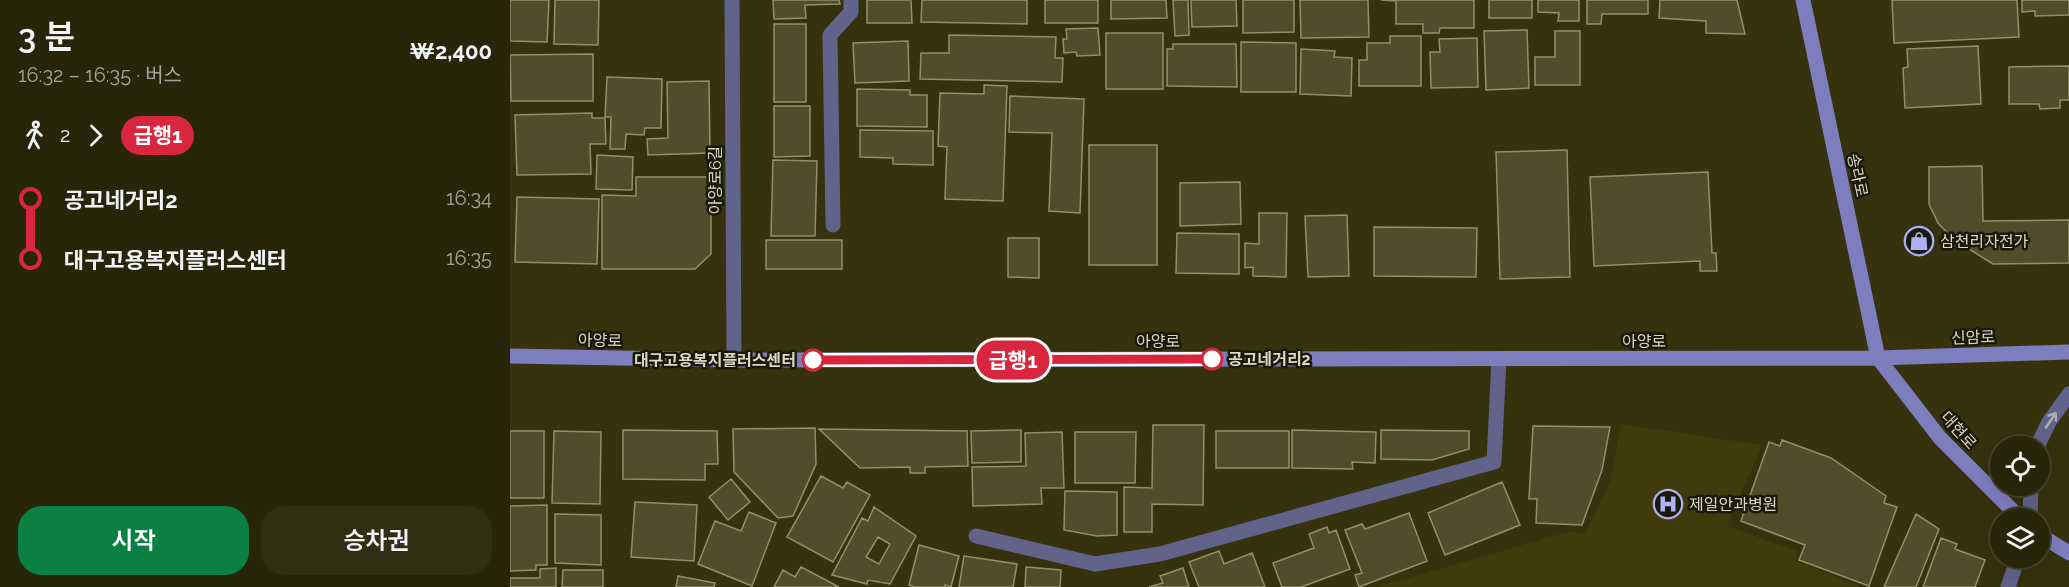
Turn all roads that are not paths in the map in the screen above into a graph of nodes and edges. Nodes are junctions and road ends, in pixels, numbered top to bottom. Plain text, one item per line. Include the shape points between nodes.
1 (732, 0) edge
2 (851, 0) edge
3 (1803, 0) edge
4 (833, 225) dead end
5 (2069, 352) edge
6 (510, 356) edge
7 (1878, 358) junction
8 (1499, 359) junction
9 (734, 360) junction
10 (2069, 394) edge
11 (2042, 436) edge
12 (2010, 508) edge
13 (976, 536) dead end
14 (2050, 541) edge
15 (2069, 553) edge
16 (2015, 568) edge
17 (2008, 587) edge

1 - 9 street, 아양로6길
2 - 4 street via 851,12 830,35
3 - 7 main road, 송라로
5 - 7 main road, 신암로
6 - 9 main road, 아양로
7 - 8 main road, 아양로
7 - 12 main road, 대현로 via 1940,438
8 - 9 main road, 아양로
8 - 13 street via 1494,462 1160,554 1095,564
11 -> 10 street
14 - 15 main road
16 - 17 street

